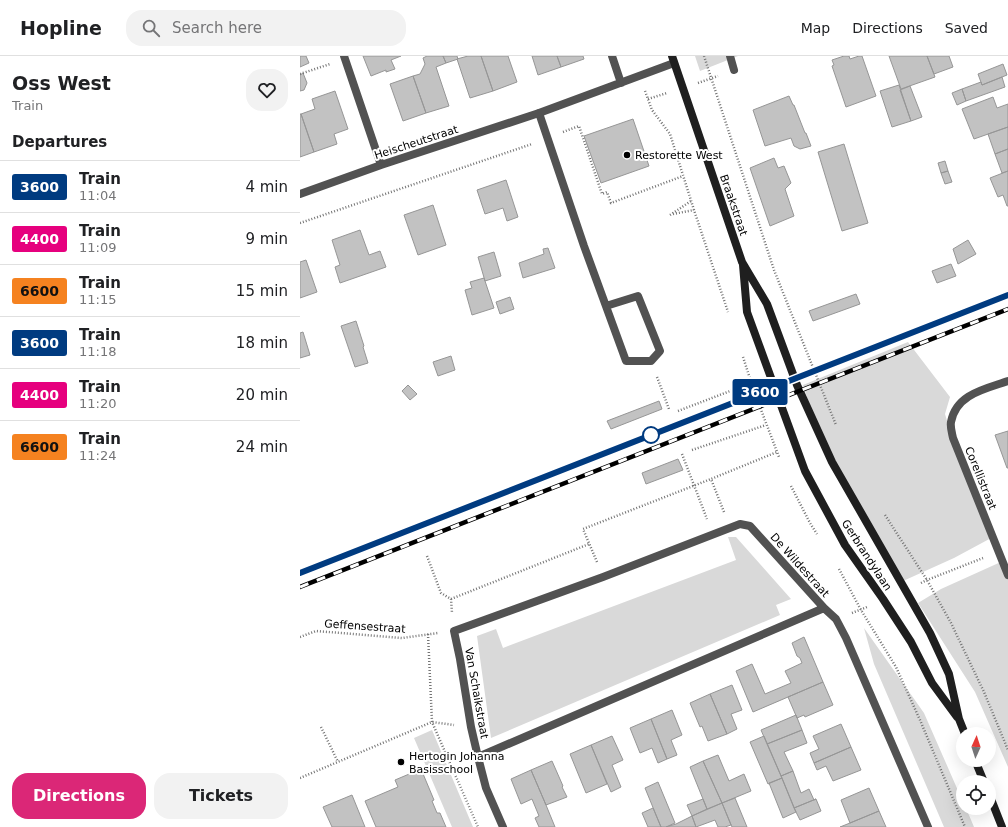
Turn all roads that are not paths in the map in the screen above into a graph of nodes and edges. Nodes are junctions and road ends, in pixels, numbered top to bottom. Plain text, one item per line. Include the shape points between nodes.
1 (612, 56) edge
2 (730, 56) edge
3 (345, 57) edge
4 (673, 60) edge
5 (734, 70) dead end
6 (640, 76) joint
7 (621, 83) junction
8 (539, 113) junction
9 (381, 164) junction
10 (300, 194) edge
11 (742, 262) junction
12 (606, 306) junction
13 (1008, 380) edge
14 (797, 385) joint
15 (777, 393) joint
16 (1008, 575) edge
17 (824, 608) junction
18 (454, 631) joint
19 (959, 719) junction
20 (962, 727) edge
21 (478, 757) junction
22 (996, 812) edge
23 (503, 827) edge
24 (928, 827) edge
25 (1002, 827) edge

1 - 7 street
2 - 5 street
3 - 9 street
4 - 6 street, Braakstraat
4 - 11 street, Braakstraat
6 - 7 street, Heischeutstraat
7 - 8 street, Heischeutstraat
8 - 9 street, Heischeutstraat
8 - 12 street
9 - 10 street, Heischeutstraat
11 - 14 street, Braakstraat via 767,304
11 - 15 street, Braakstraat via 747,312
12 - 12 street via 638,296 660,351 651,362 626,361
13 - 16 street, Corellistraat via 963,400 955,411 951,424 953,438
14 - 19 street, Gerbrandylaan via 832,462 930,633 949,674
15 - 19 street, Gerbrandylaan via 805,471 845,545 911,642 932,683
17 - 18 street, De Wildestraat via 750,526 740,524
17 - 21 street, De Wildestraat
17 - 24 street via 836,619 846,638
18 - 21 street, Van Schaikstraat
19 - 20 street, Gerbrandylaan
21 - 23 street, Van Schaikstraat via 486,788
22 - 25 street

